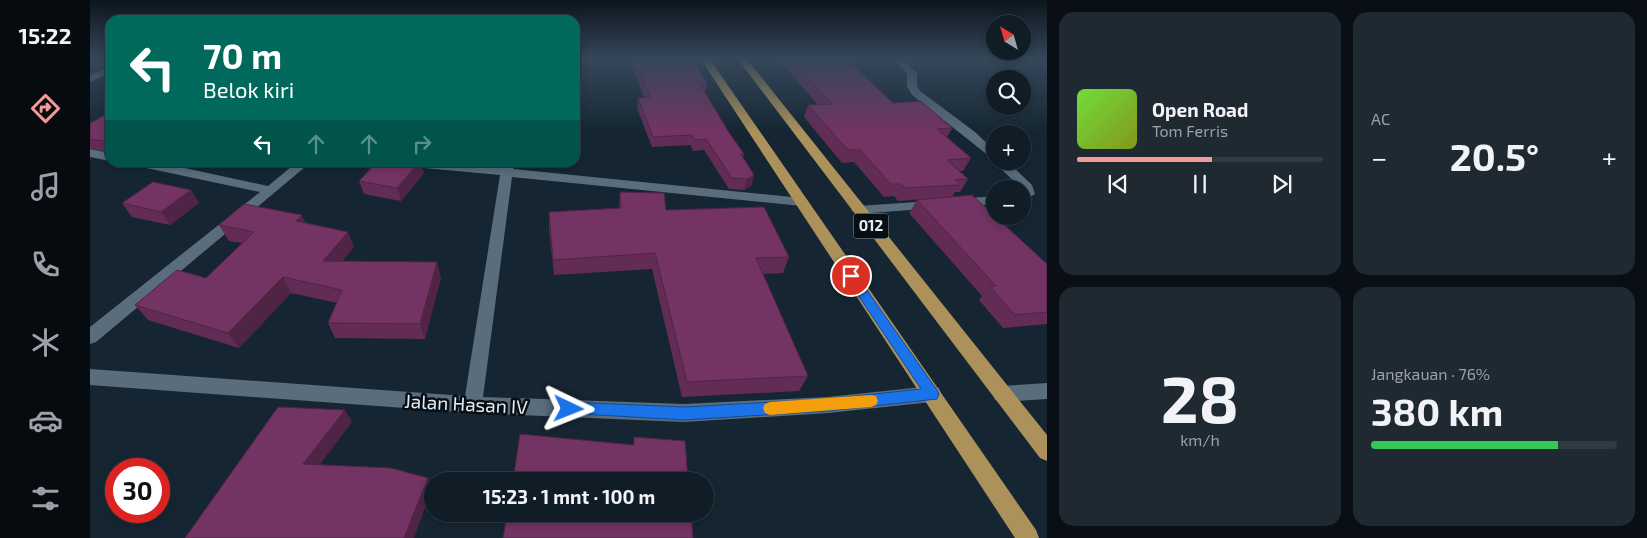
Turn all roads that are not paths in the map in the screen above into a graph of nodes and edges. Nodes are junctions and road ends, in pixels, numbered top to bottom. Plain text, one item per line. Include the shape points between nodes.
1 (721, 83) edge
2 (760, 83) edge
3 (912, 83) edge
4 (986, 148) edge
5 (90, 153) edge
6 (105, 156) edge
7 (161, 167) edge
8 (299, 167) edge
9 (490, 167) edge
10 (508, 168) edge
11 (1009, 170) edge
12 (1020, 180) edge
13 (271, 190) junction
14 (986, 201) edge
15 (802, 202) junction
16 (858, 210) junction
17 (90, 337) edge
18 (90, 377) edge
19 (1047, 392) edge
20 (932, 394) junction
21 (1002, 394) junction
22 (473, 405) junction
23 (1047, 452) edge
24 (1028, 538) edge

1 - 15 main road, 012
2 - 16 main road, 012
3 - 4 street via 916,92
5 - 6 street
7 - 13 street
8 - 13 street
9 - 10 street
10 - 15 street
10 - 22 street
11 - 12 street
13 - 17 street
14 - 16 street
15 - 20 main road, 012
16 - 21 main road, 012
18 - 22 street, Jalan Hasan IV
19 - 21 street
20 - 22 street, Jalan Hasan IV via 828,405 684,413
20 - 24 main road, 012
21 - 23 main road, 012

